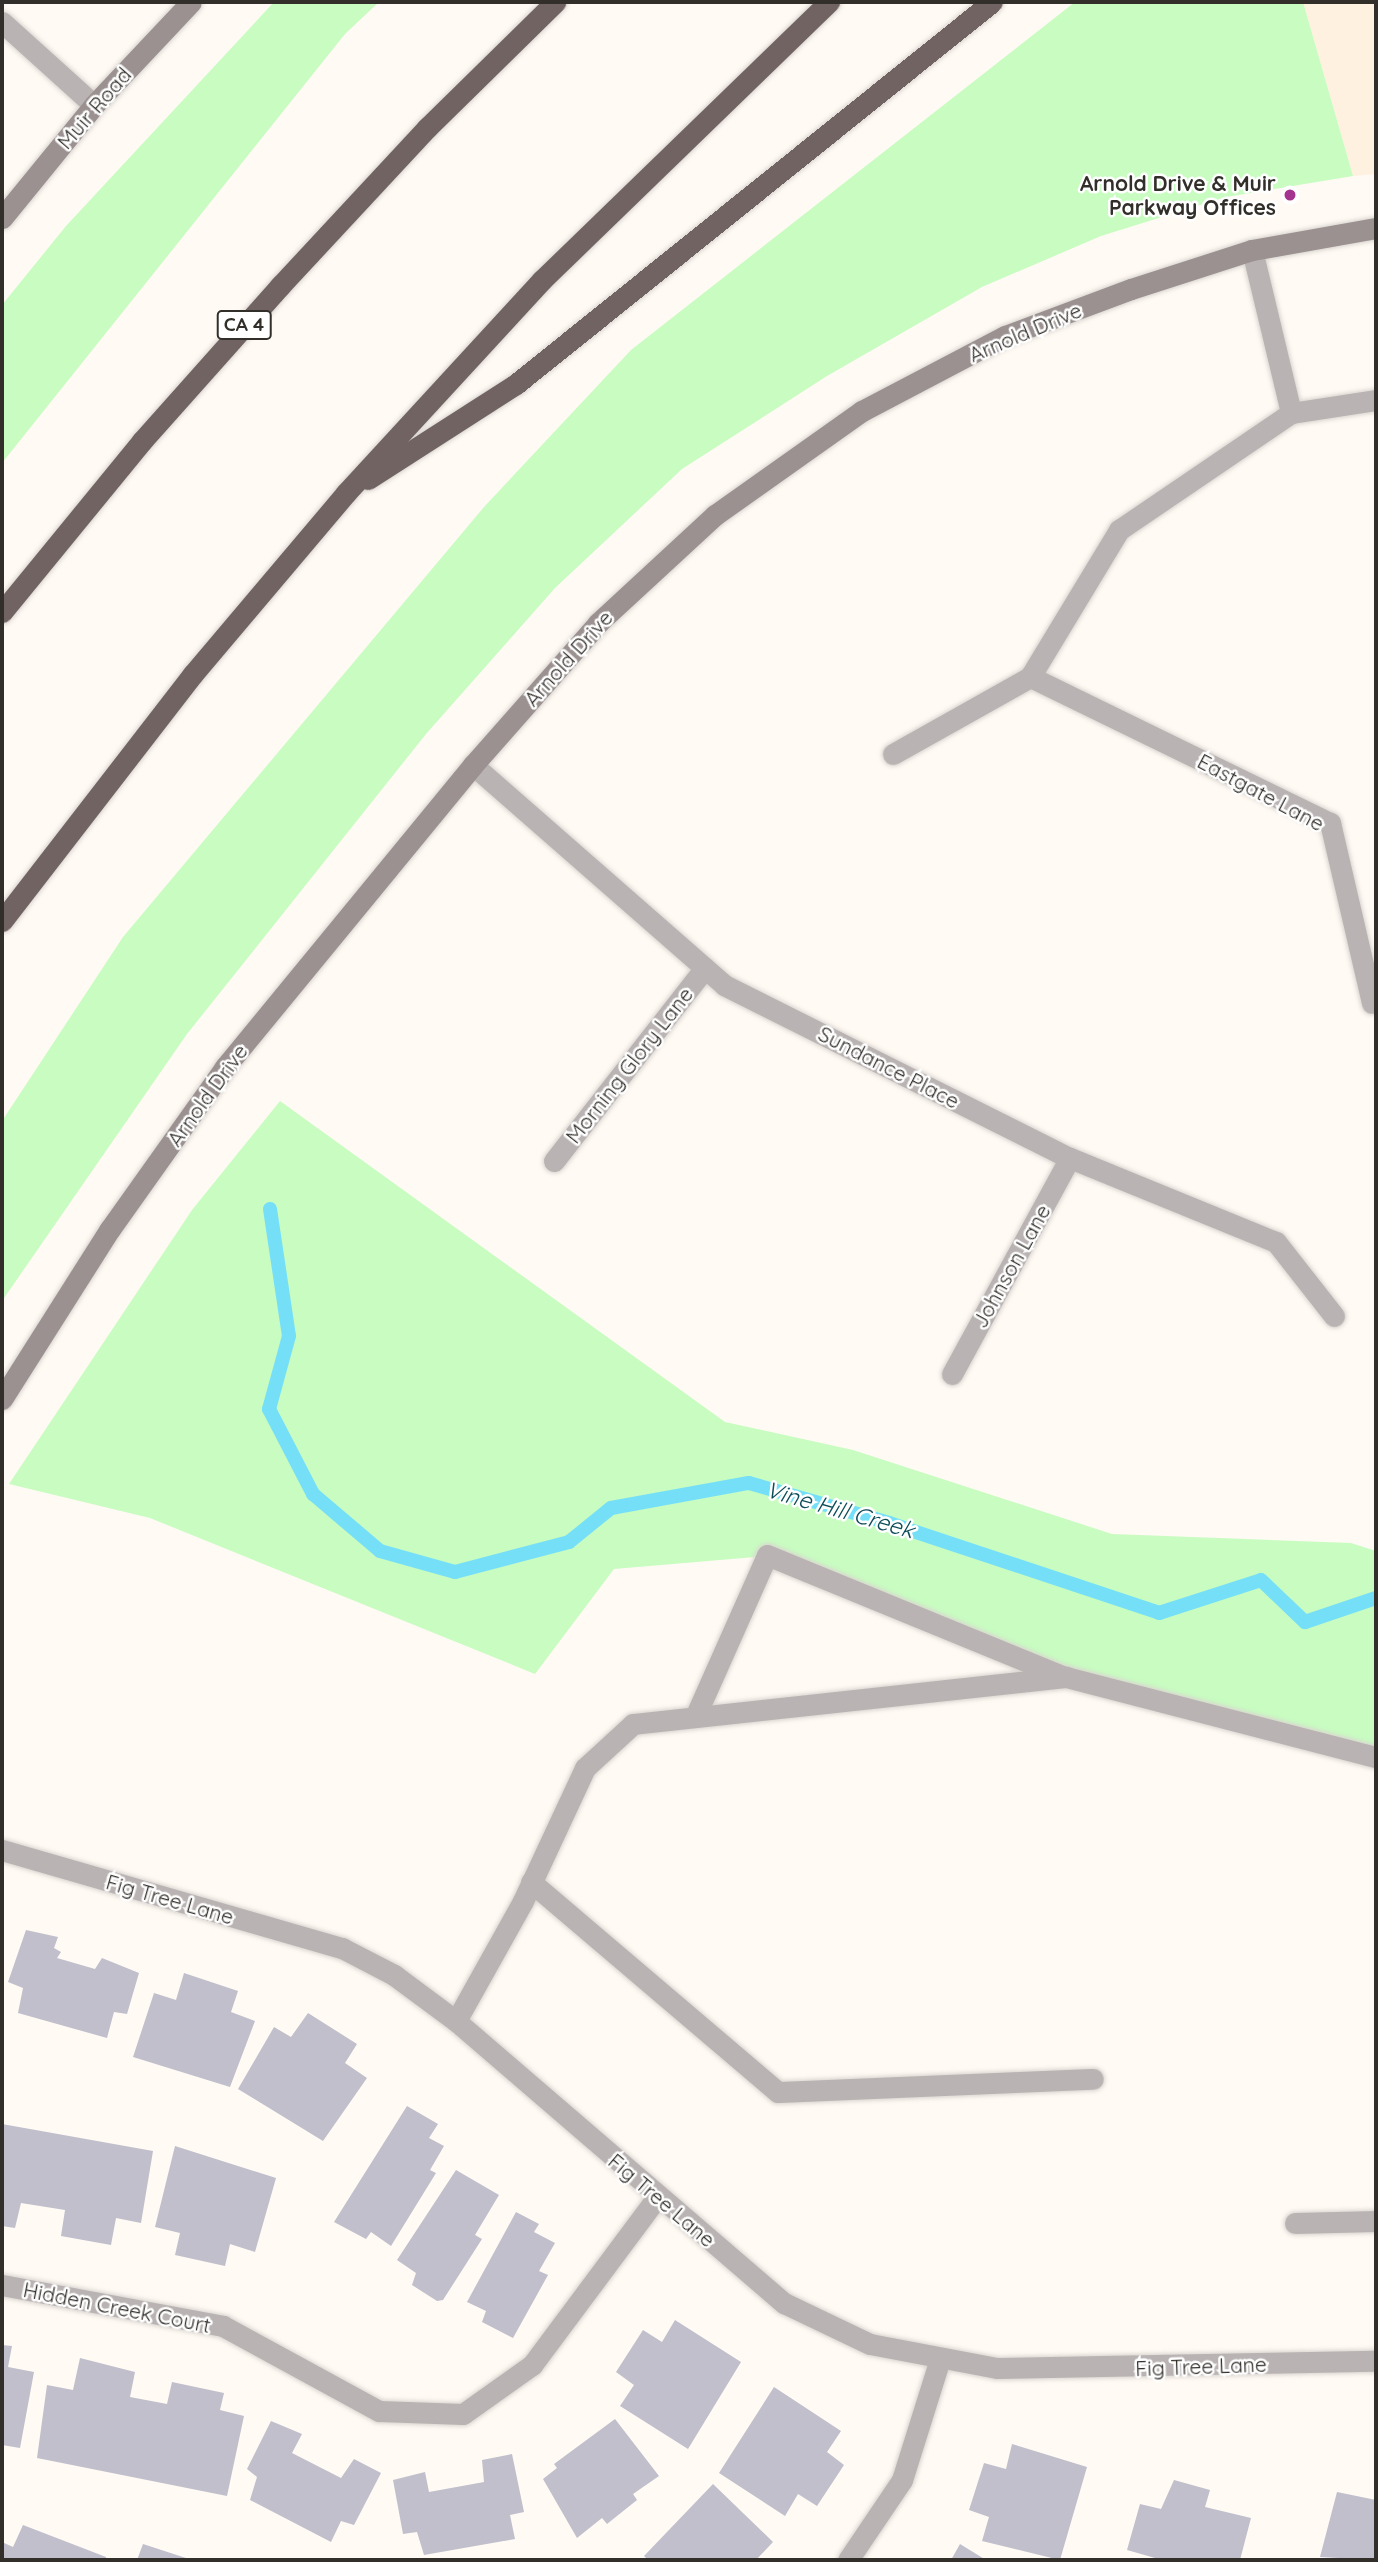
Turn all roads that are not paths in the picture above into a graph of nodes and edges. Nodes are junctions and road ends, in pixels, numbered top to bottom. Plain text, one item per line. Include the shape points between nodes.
1 (191, 2) edge
2 (534, 2) edge
3 (555, 2) edge
4 (830, 2) edge
5 (992, 2) edge
6 (2, 22) edge
7 (502, 53) junction
8 (94, 105) junction
9 (2, 218) edge
10 (1376, 228) edge
11 (1252, 250) junction
12 (1376, 400) edge
13 (1292, 413) junction
14 (346, 493) junction
15 (2, 612) edge
16 (1030, 677) junction
17 (893, 754) dead end
18 (473, 765) junction
19 (2, 921) edge
20 (705, 968) junction
21 (1372, 1003) dead end
22 (1070, 1158) junction
23 (554, 1161) dead end
24 (1334, 1316) dead end
25 (952, 1374) dead end
26 (2, 1399) edge
27 (1066, 1677) junction
28 (695, 1717) junction
29 (1376, 1758) edge
30 (2, 1850) edge
31 (531, 1882) junction
32 (456, 2021) junction
33 (1093, 2079) dead end
34 (657, 2197) junction
35 (1376, 2221) edge
36 (1295, 2223) dead end
37 (2, 2285) edge
38 (940, 2359) junction
39 (1376, 2361) edge
40 (848, 2560) edge

1 - 8 street, Muir Road
2 - 7 highway
3 - 7 highway, CA 4
4 - 14 highway via 542,280
5 - 14 highway via 516,384
6 - 8 street
7 - 15 highway, CA 4 via 212,360
8 - 9 street, Muir Road
10 - 11 street, Arnold Drive
11 - 13 street
11 - 18 street, Arnold Drive via 1004,336 862,411 715,515 598,622
12 - 13 street
13 - 16 street via 1119,530
14 - 19 highway via 193,674
16 - 17 street
16 - 21 street, Eastgate Lane via 1330,823
18 - 20 street, Sundance Place
18 - 26 street, Arnold Drive via 225,1067 110,1230
20 - 22 street, Sundance Place via 724,985
20 - 23 street, Morning Glory Lane
22 - 24 street, Sundance Place via 1276,1242
22 - 25 street, Johnson Lane
27 - 28 street
27 - 28 street via 767,1556
27 - 29 street
28 - 31 street via 633,1724 586,1768
30 - 32 street, Fig Tree Lane via 342,1948 394,1975
31 - 32 street
31 - 33 street via 778,2092
32 - 34 street, Fig Tree Lane
34 - 37 street, Hidden Creek Court via 532,2365 463,2414 379,2412 223,2326
34 - 38 street, Fig Tree Lane via 784,2302 870,2344
35 - 36 street
38 - 39 street, Fig Tree Lane via 997,2368
38 - 40 street via 902,2480

